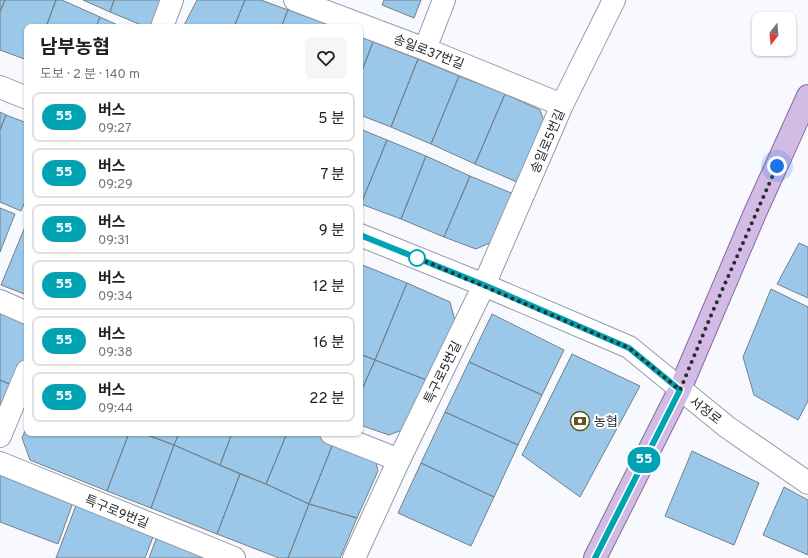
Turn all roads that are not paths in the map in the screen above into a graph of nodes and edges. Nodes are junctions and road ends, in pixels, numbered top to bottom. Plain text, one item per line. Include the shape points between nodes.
1 (172, 0) edge
2 (444, 0) edge
3 (614, 0) edge
4 (306, 2) edge
5 (163, 24) edge
6 (362, 24) edge
7 (363, 25) edge
8 (425, 49) junction
9 (0, 87) edge
10 (808, 96) edge
11 (24, 97) edge
12 (562, 105) junction
13 (363, 235) edge
14 (484, 285) junction
15 (0, 301) edge
16 (24, 312) edge
17 (24, 378) edge
18 (680, 390) junction
19 (0, 436) edge
20 (339, 436) edge
21 (399, 460) junction
22 (0, 463) edge
23 (808, 483) edge
24 (234, 558) edge
25 (354, 558) edge
26 (595, 558) edge

1 - 5 street
2 - 8 street
3 - 12 street, 송일로5번길
4 - 6 street, 송일로37번길
7 - 8 street, 송일로37번길
8 - 12 street, 송일로37번길
9 - 11 street
10 - 18 main road
12 - 14 street, 송일로5번길
13 - 14 street, 서정로
14 - 18 street, 서정로 via 629,348
14 - 21 street, 특구로5번길
15 - 16 street
17 - 19 street
18 - 23 street, 서정로 via 727,427
18 - 26 main road
20 - 21 street
21 - 25 street, 특구로5번길
22 - 24 street, 특구로9번길

